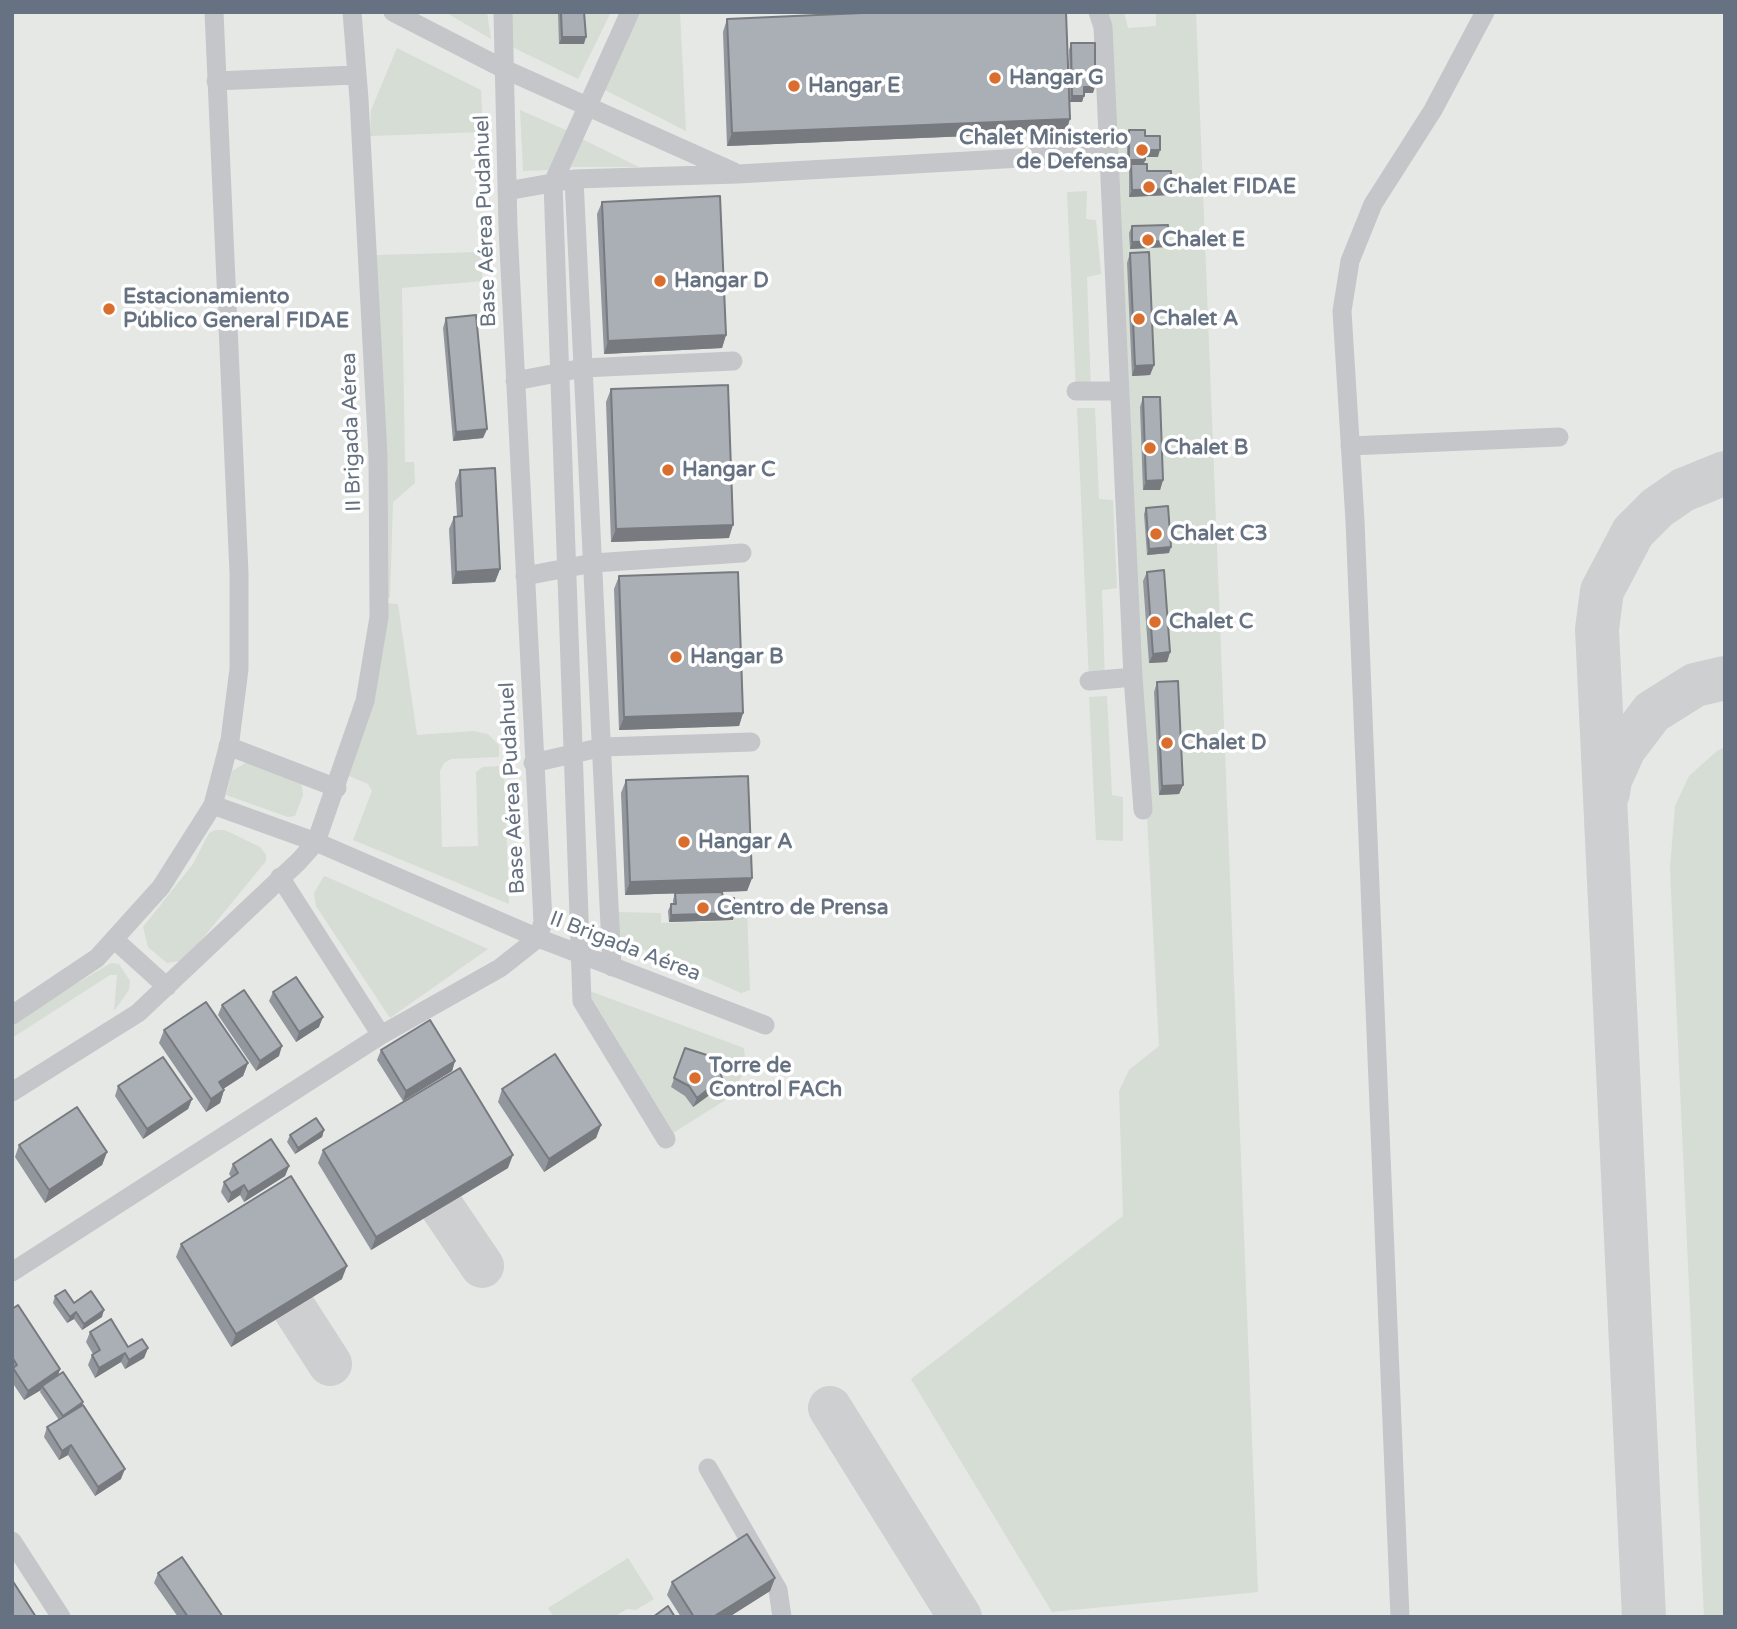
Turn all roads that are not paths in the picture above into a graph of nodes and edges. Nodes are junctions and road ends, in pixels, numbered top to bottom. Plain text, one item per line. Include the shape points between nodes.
1 (214, 12) edge
2 (352, 12) edge
3 (393, 12) edge
4 (503, 12) edge
5 (630, 12) edge
6 (1098, 12) edge
7 (1485, 12) edge
8 (505, 69) junction
9 (355, 75) junction
10 (215, 81) junction
11 (587, 106) junction
12 (1109, 153) junction
13 (738, 174) junction
14 (574, 179) junction
15 (553, 183) junction
16 (507, 191) junction
17 (733, 361) dead end
18 (583, 368) junction
19 (560, 373) junction
20 (515, 382) junction
21 (1076, 391) dead end
22 (1120, 391) junction
23 (1559, 437) dead end
24 (1350, 446) junction
25 (742, 553) dead end
26 (593, 563) junction
27 (566, 568) junction
28 (525, 576) junction
29 (1133, 677) junction
30 (1089, 681) dead end
31 (751, 741) dead end
32 (228, 746) junction
33 (603, 747) junction
34 (573, 754) junction
35 (533, 763) junction
36 (337, 788) junction
37 (214, 805) junction
38 (1143, 810) dead end
39 (316, 842) junction
40 (280, 877) junction
41 (538, 938) junction
42 (116, 941) junction
43 (580, 954) junction
44 (612, 967) junction
45 (167, 986) junction
46 (12, 1015) edge
47 (765, 1025) dead end
48 (381, 1035) junction
49 (12, 1092) edge
50 (666, 1139) dead end
51 (12, 1272) edge
52 (708, 1468) dead end
53 (12, 1541) edge
54 (782, 1616) edge
55 (61, 1617) edge
56 (1400, 1617) edge

1 - 10 street
2 - 9 street, II Brigada Aérea
3 - 8 street
4 - 8 street, Base Aérea Pudahuel
5 - 11 street
6 - 12 street via 1103,27
7 - 24 street via 1433,110 1373,204 1350,261 1342,311
8 - 11 street
8 - 16 street, Base Aérea Pudahuel
9 - 10 street
9 - 36 street, II Brigada Aérea via 378,456 379,617 365,701
10 - 32 street via 239,573 239,669
11 - 13 street
11 - 15 street
12 - 13 street
12 - 22 street
13 - 14 street
14 - 15 street
14 - 18 street
15 - 16 street
15 - 19 street
16 - 20 street, Base Aérea Pudahuel
17 - 18 street
18 - 19 street
18 - 26 street
19 - 20 street
19 - 27 street
20 - 28 street, Base Aérea Pudahuel
21 - 22 street
22 - 29 street
23 - 24 street
24 - 56 street
25 - 26 street
26 - 27 street
26 - 33 street
27 - 28 street
27 - 34 street
28 - 35 street, Base Aérea Pudahuel
29 - 30 street
29 - 38 street
31 - 33 street
32 - 36 street
32 - 37 street
33 - 34 street
33 - 44 street
34 - 35 street
34 - 43 street
35 - 41 street, Base Aérea Pudahuel via 543,922
36 - 39 street, II Brigada Aérea
37 - 39 street, II Brigada Aérea
37 - 42 street via 161,887
39 - 40 street, II Brigada Aérea
39 - 41 street, II Brigada Aérea
40 - 45 street, II Brigada Aérea
40 - 48 street
41 - 43 street, II Brigada Aérea
41 - 48 street via 499,968
42 - 45 street
42 - 46 street
43 - 44 street, II Brigada Aérea
43 - 50 street via 582,1000
44 - 47 street, II Brigada Aérea
45 - 49 street, II Brigada Aérea via 138,1013
48 - 51 street
52 - 54 street via 778,1590
53 - 55 street

